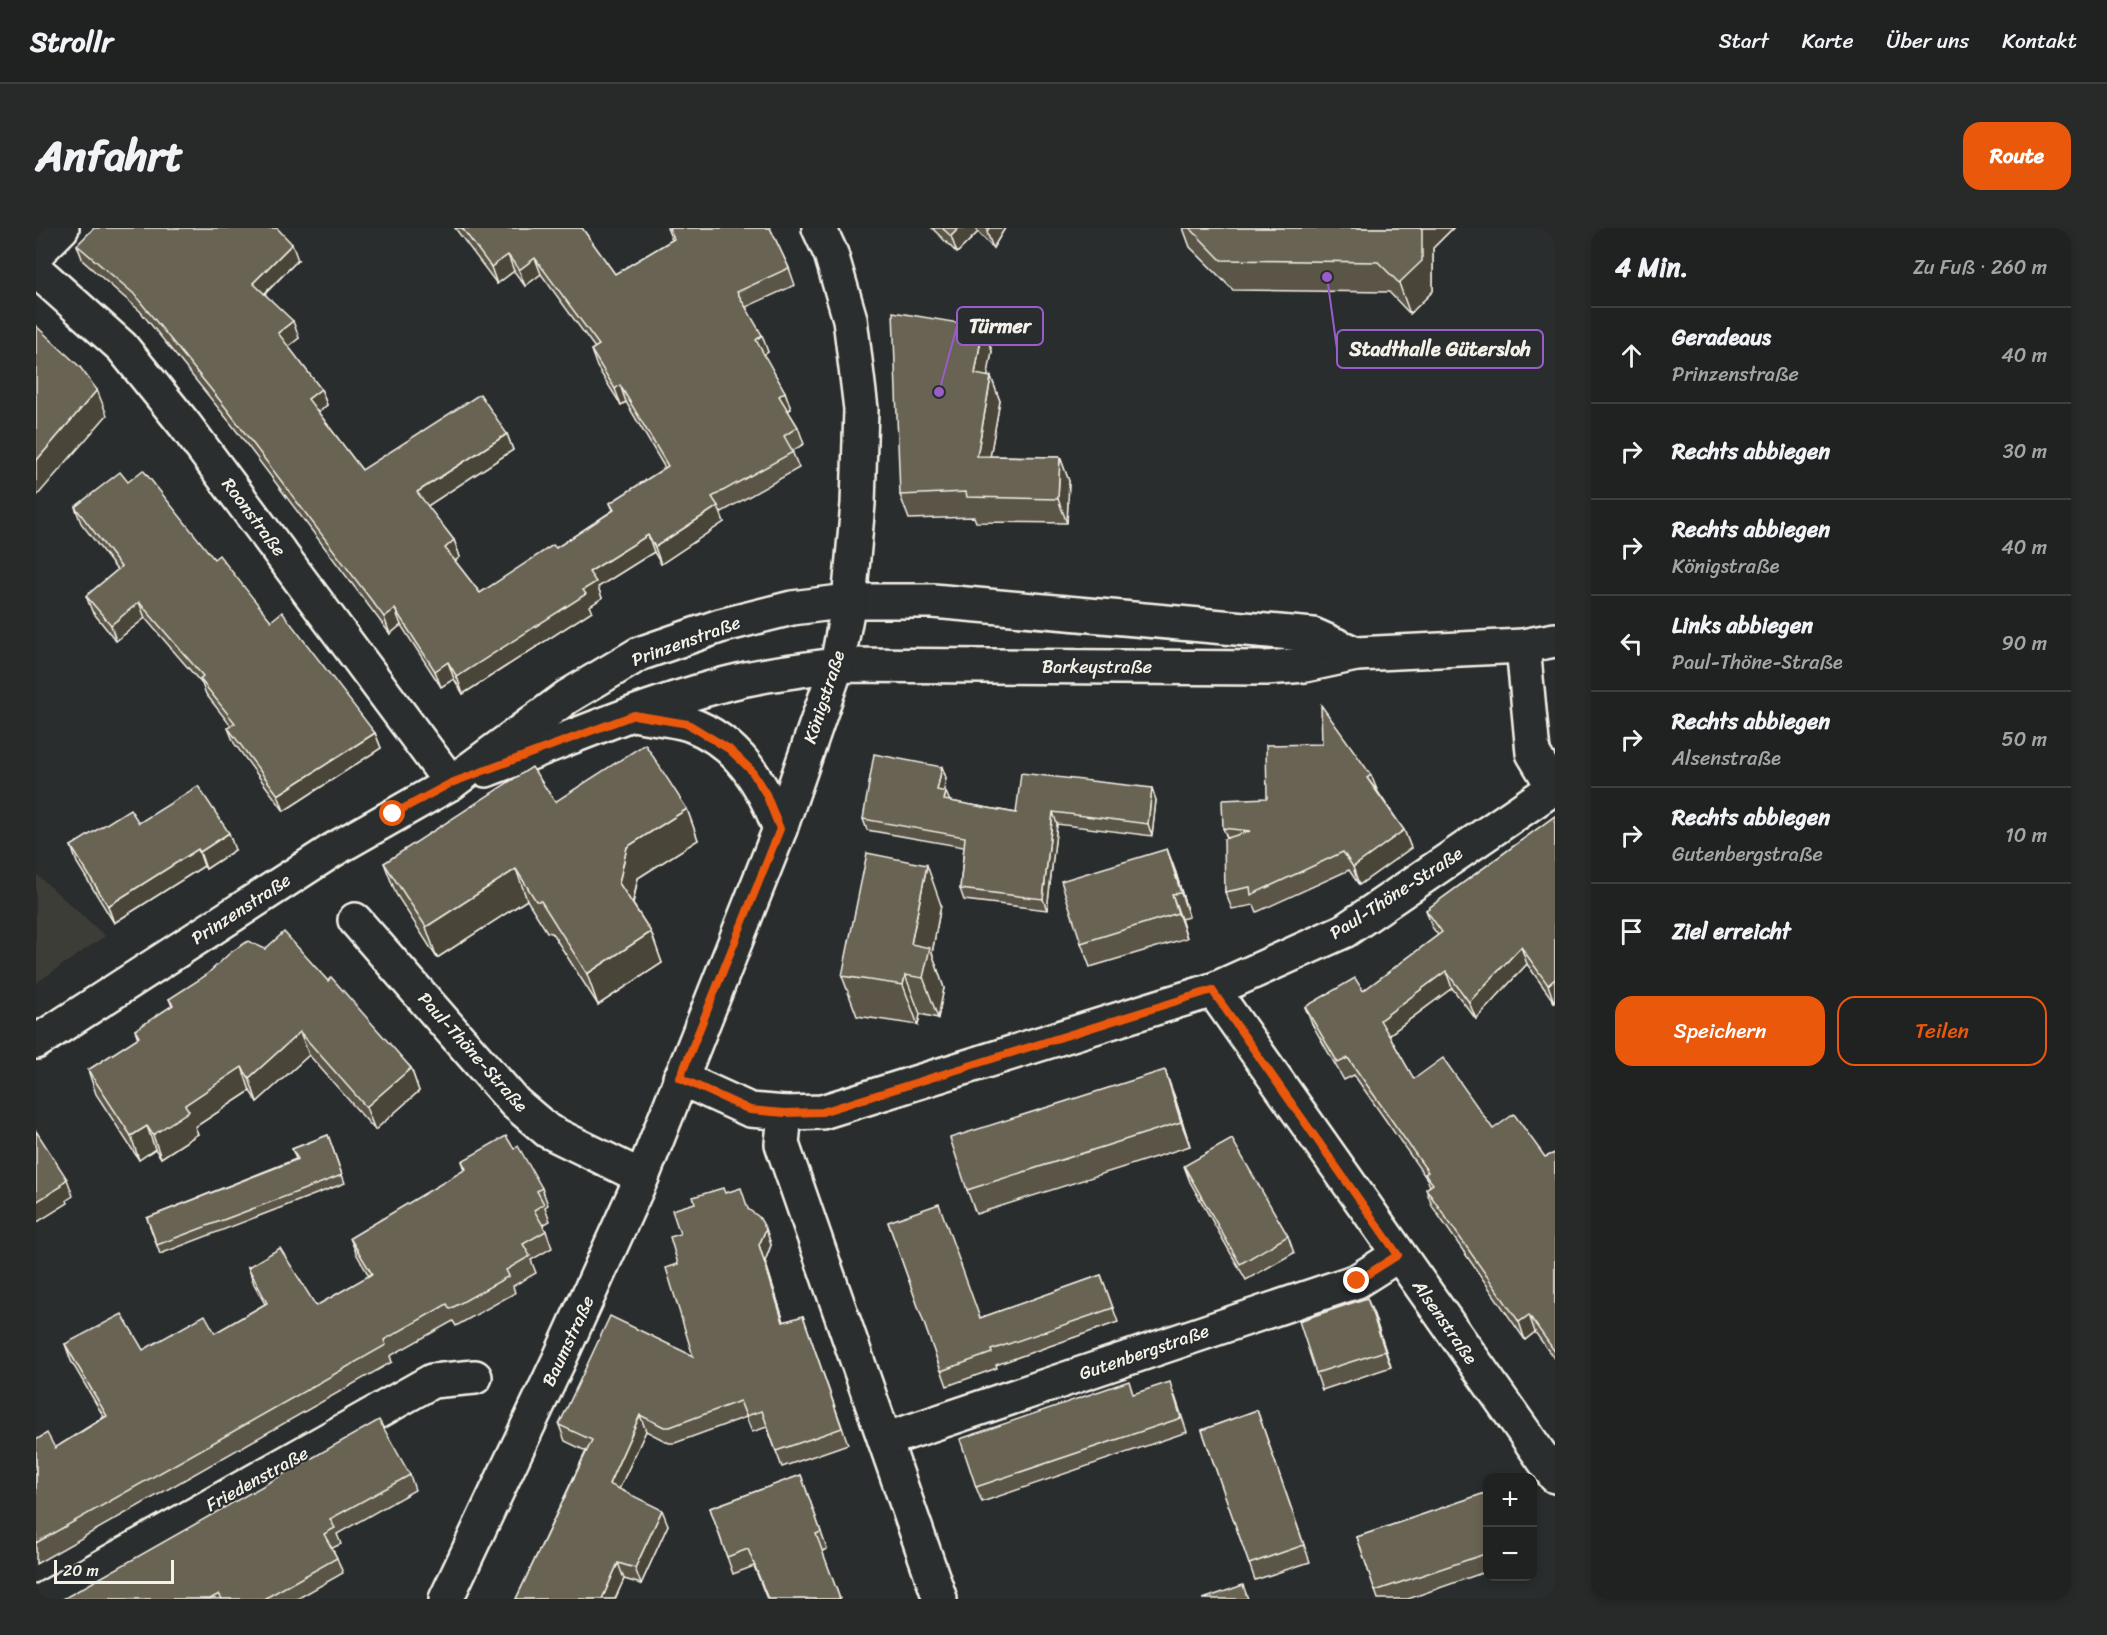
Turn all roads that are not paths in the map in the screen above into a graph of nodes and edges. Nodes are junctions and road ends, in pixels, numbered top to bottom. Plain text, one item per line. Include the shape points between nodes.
1 (62, 228) edge
2 (819, 228) edge
3 (36, 254) edge
4 (36, 270) edge
5 (849, 601) junction
6 (1555, 640) edge
7 (1523, 646) junction
8 (1356, 654) junction
9 (837, 665) junction
10 (634, 715) junction
11 (451, 783) junction
12 (1554, 787) edge
13 (780, 829) junction
14 (355, 920) dead end
15 (1212, 990) junction
16 (36, 1042) edge
17 (680, 1078) junction
18 (785, 1113) junction
19 (642, 1177) junction
20 (1398, 1255) junction
21 (476, 1377) dead end
22 (885, 1440) junction
23 (1555, 1476) edge
24 (45, 1599) edge
25 (446, 1599) edge
26 (940, 1599) edge

1 - 3 street
2 - 5 street, Königstraße via 850,319 861,409
4 - 11 street, Roonstraße via 122,347 185,425
5 - 8 street, Barkeystraße via 955,603 1267,629 1313,635
5 - 9 street, Königstraße
5 - 11 street, Prinzenstraße via 744,619 639,654 567,697
6 - 7 street, Barkeystraße
7 - 8 street, Barkeystraße
7 - 12 street, Paul-Thöne-Straße via 1533,753
8 - 9 street, Barkeystraße via 1305,665 1266,668
9 - 10 street, Prinzenstraße via 746,679
9 - 13 street, Königstraße
10 - 11 street, Prinzenstraße
10 - 13 street via 688,724 729,749 751,770
11 - 16 street, Prinzenstraße via 333,850
12 - 15 street, Paul-Thöne-Straße via 1344,931
13 - 17 street, Königstraße
14 - 19 street, Paul-Thöne-Straße via 515,1103 548,1131
15 - 18 street, Paul-Thöne-Straße via 822,1112
15 - 20 street, Alsenstraße
17 - 18 street, Paul-Thöne-Straße via 750,1110
17 - 19 street, Baumstraße
18 - 22 street via 782,1144
19 - 25 street, Baumstraße
20 - 22 street, Gutenbergstraße via 1357,1281
20 - 23 street, Alsenstraße
21 - 24 street, Friedenstraße via 432,1381
22 - 26 street

